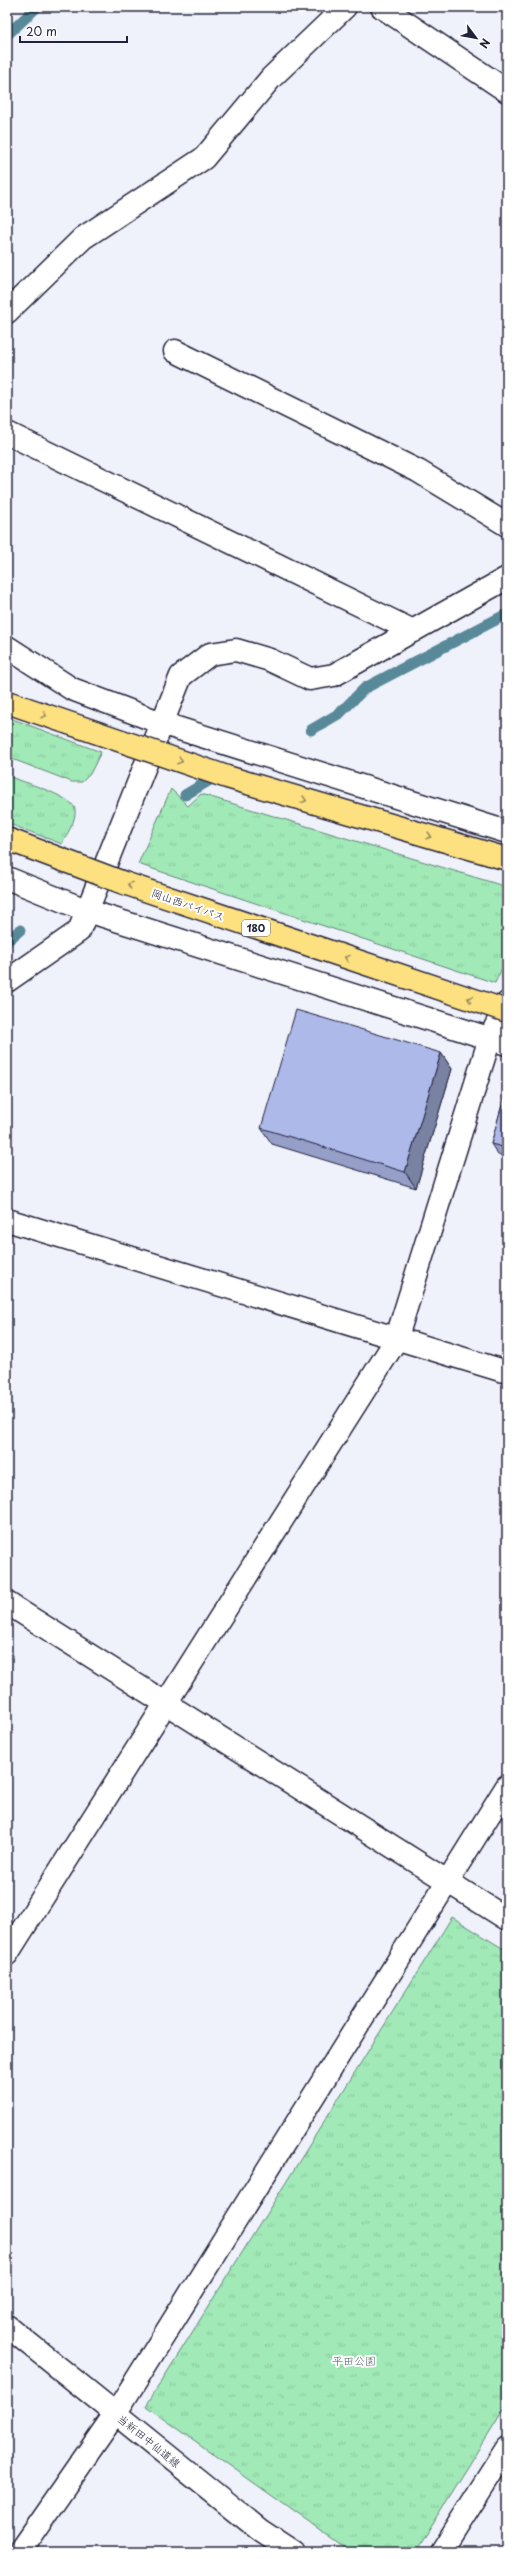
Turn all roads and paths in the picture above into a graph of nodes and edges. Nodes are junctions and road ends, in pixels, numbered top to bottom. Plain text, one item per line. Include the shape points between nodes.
1 (345, 7) edge
2 (382, 7) edge
3 (507, 91) edge
4 (7, 312) edge
5 (176, 351) dead end
6 (7, 433) edge
7 (507, 525) edge
8 (507, 578) edge
9 (413, 631) junction
10 (7, 647) edge
11 (7, 702) edge
12 (164, 724) junction
13 (507, 832) edge
14 (7, 839) edge
15 (507, 860) edge
16 (9, 880) edge
17 (88, 911) junction
18 (7, 981) edge
19 (507, 1003) edge
20 (507, 1011) edge
21 (498, 1041) edge
22 (7, 1220) edge
23 (396, 1340) junction
24 (507, 1372) edge
25 (7, 1603) edge
26 (164, 1702) junction
27 (507, 1786) edge
28 (447, 1881) junction
29 (507, 1919) edge
30 (7, 1954) edge
31 (7, 2326) edge
32 (115, 2414) junction
33 (507, 2448) edge
34 (19, 2552) edge
35 (293, 2552) edge
36 (441, 2552) edge

1 - 4 street via 271,78 204,158 83,238
2 - 3 street
5 - 7 street via 418,471
6 - 9 street
8 - 9 street
9 - 12 street via 334,675 310,678 270,660 236,650 210,654 181,676
10 - 12 street via 72,689
11 -> 15 highway, bridge via 227,777
12 - 13 street
12 - 17 street
20 -> 14 highway, 岡山西バイパス / 180, bridge via 131,886
16 - 17 street
17 - 18 street via 79,931
17 - 21 street
19 - 21 street
21 - 23 street
22 - 23 street
23 - 24 street
23 - 26 street
25 - 26 street
26 - 28 street
26 - 30 street
27 - 28 street
28 - 29 street
28 - 32 street
31 - 32 street, 当新田中仙道線
32 - 34 street
32 - 35 street, 当新田中仙道線 via 262,2531
33 - 36 street

